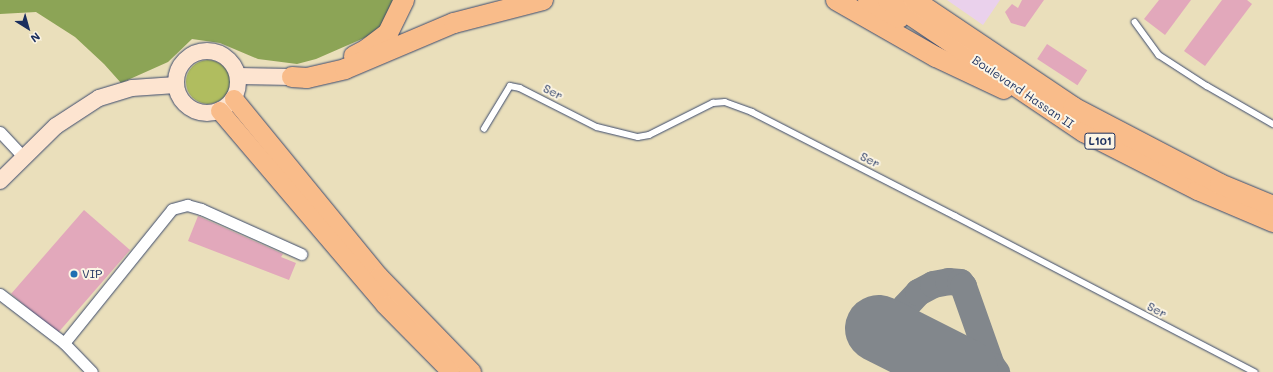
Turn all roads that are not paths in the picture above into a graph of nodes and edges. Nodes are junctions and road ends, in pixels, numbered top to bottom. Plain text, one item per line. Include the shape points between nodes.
1 (404, 0) edge
2 (544, 0) edge
3 (836, 0) edge
4 (868, 0) edge
5 (888, 0) edge
6 (914, 0) edge
7 (1135, 22) dead end
8 (941, 37) junction
9 (238, 76) junction
10 (292, 77) junction
11 (176, 85) junction
12 (1032, 98) junction
13 (234, 99) junction
14 (220, 111) junction
15 (1273, 124) edge
16 (484, 128) dead end
17 (0, 132) edge
18 (23, 157) junction
19 (0, 181) edge
20 (1273, 206) edge
21 (1273, 222) edge
22 (301, 254) dead end
23 (0, 294) edge
24 (64, 343) junction
25 (92, 372) edge
26 (451, 372) edge
27 (472, 372) edge
28 (1255, 372) edge

1 - 10 highway via 388,33 368,49
2 - 10 highway via 454,23 345,69 307,78
3 - 12 highway via 966,73 991,85
4 - 8 highway via 920,31
5 - 8 highway, Boulevard Hassan II
6 - 20 highway, Boulevard Hassan II via 1073,107 1220,184
7 - 15 lane via 1159,55 1206,86
8 - 12 highway, Boulevard Hassan II / L101
9 - 10 main road
9 - 11 main road via 229,60 212,51 203,51 186,59 176,76
9 - 13 main road
11 - 14 main road via 178,95 191,110 201,113
11 - 18 main road via 132,88 99,98 56,126
12 - 21 highway, Boulevard Hassan II / L101 via 1103,143 1225,203
13 - 14 main road
13 - 27 main road via 379,276
14 - 26 main road via 384,305
16 - 28 lane, Ser via 510,86 520,88 597,127 638,137 649,136 713,103 725,102 752,112
17 - 18 street
18 - 19 main road
22 - 24 street via 187,205 172,209
23 - 24 street
24 - 25 street

